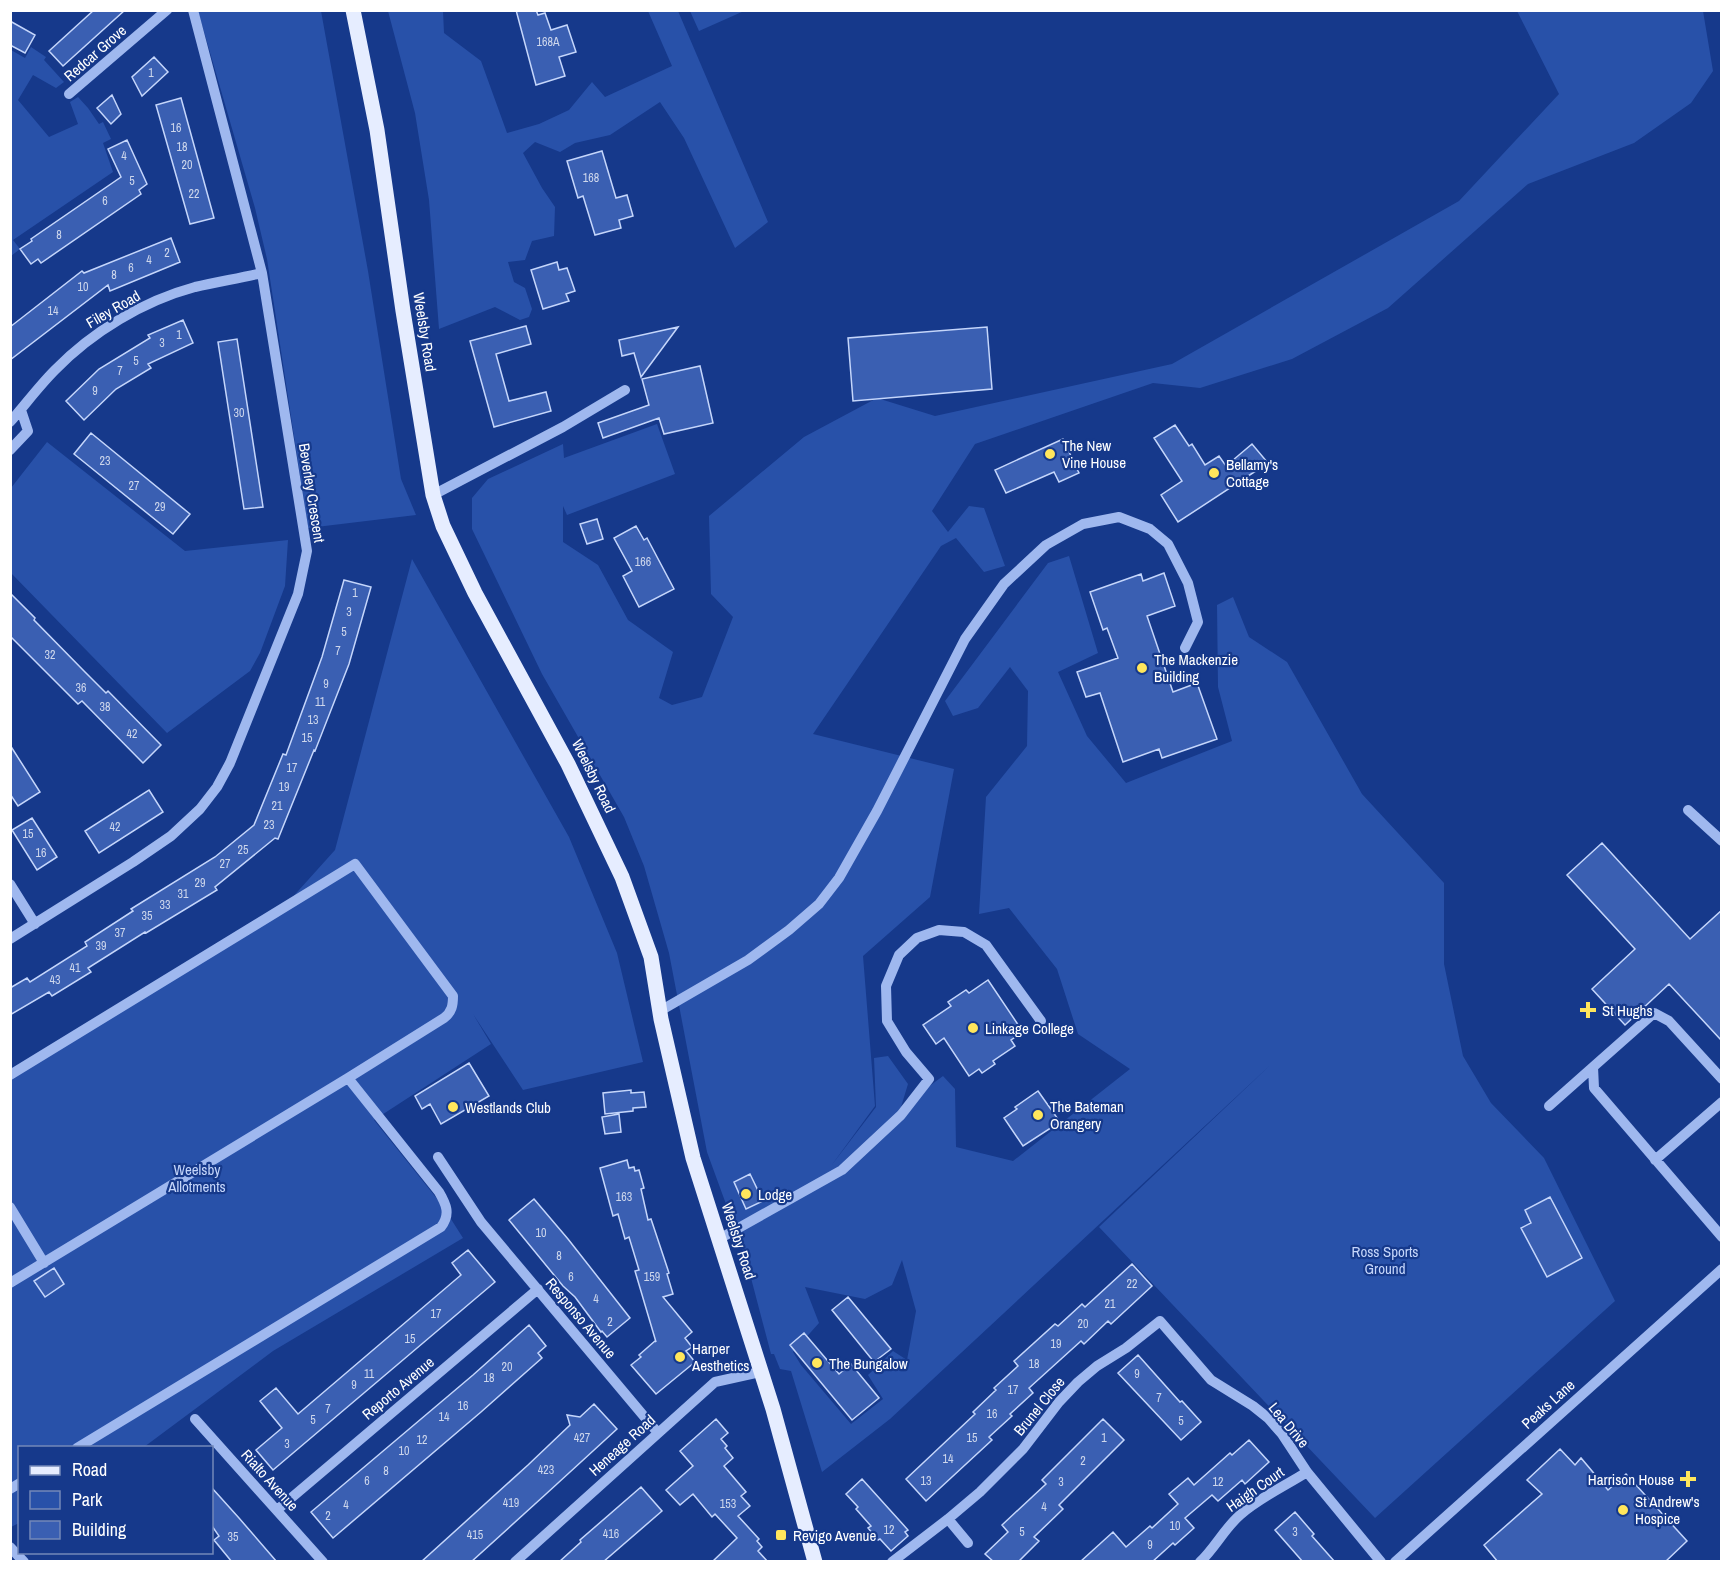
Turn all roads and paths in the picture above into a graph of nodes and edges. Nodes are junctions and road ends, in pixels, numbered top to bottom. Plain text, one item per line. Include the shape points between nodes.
1 (167, 10) edge
2 (193, 10) edge
3 (353, 10) edge
4 (69, 94) dead end
5 (262, 273) junction
6 (625, 390) dead end
7 (21, 410) junction
8 (10, 422) edge
9 (10, 450) edge
10 (433, 495) junction
11 (1185, 648) dead end
12 (1688, 810) dead end
13 (1722, 841) edge
14 (10, 884) edge
15 (35, 924) junction
16 (10, 939) edge
17 (660, 1011) junction
18 (1041, 1021) dead end
19 (1593, 1067) junction
20 (10, 1075) edge
21 (348, 1078) junction
22 (1722, 1079) edge
23 (1722, 1102) edge
24 (1549, 1106) dead end
25 (438, 1157) dead end
26 (1656, 1160) junction
27 (10, 1207) edge
28 (1722, 1237) edge
29 (719, 1239) junction
30 (44, 1263) junction
31 (1722, 1269) edge
32 (10, 1282) edge
33 (538, 1288) junction
34 (1160, 1321) joint
35 (760, 1372) junction
36 (195, 1419) dead end
37 (658, 1433) junction
38 (80, 1446) edge
39 (1307, 1472) junction
40 (277, 1510) junction
41 (948, 1519) junction
42 (968, 1543) dead end
43 (10, 1547) edge
44 (24, 1562) edge
45 (322, 1562) edge
46 (515, 1562) edge
47 (815, 1562) edge
48 (892, 1562) edge
49 (1200, 1562) edge
50 (1381, 1562) edge
51 (1395, 1562) edge

1 - 4 street, Redcar Grove
2 - 5 street, Beverley Crescent
3 - 10 main road, Weelsby Road via 377,130
5 - 7 street, Filey Road via 193,288 126,316 61,364
5 - 15 street, Beverley Crescent via 307,551 298,594 230,763 200,809 171,836
6 - 10 street
7 - 8 street, Filey Road
7 - 9 street via 28,431
10 - 17 main road, Weelsby Road via 474,593 568,764 622,877 651,957
11 - 17 street via 1198,622 1188,583 1168,544 1150,529 1119,517 1083,524 1046,545 1004,584 965,639 877,812 839,878 819,904 748,960
12 - 13 street
14 - 15 street
15 - 16 street, Beverley Crescent
17 - 29 main road, Weelsby Road via 693,1158
18 - 29 street via 986,945 964,932 939,930 917,938 899,955 886,986 887,1021 929,1079 901,1115 842,1170
19 - 22 street via 1654,1013 1669,1021
19 - 24 street
19 - 26 street via 1594,1088
20 - 21 street via 355,864 453,996 453,1003 444,1018
21 - 30 street
21 - 38 street via 439,1192 446,1204 446,1221
23 - 26 street
25 - 33 street, Responso Avenue via 481,1222
26 - 28 street
27 - 30 street
29 - 35 main road, Weelsby Road
30 - 32 street
31 - 51 street, Peaks Lane
33 - 37 street, Responso Avenue
33 - 40 street, Reporto Avenue
34 - 39 street, Lea Drive via 1210,1380 1268,1418
34 - 41 street, Brunel Close via 1078,1382 1023,1449
35 - 37 street, Heneage Road via 715,1382
35 - 47 main road, Weelsby Road
36 - 40 street, Rialto Avenue
37 - 46 street, Heneage Road
39 - 49 street, Haigh Court via 1240,1515
39 - 50 street, Lea Drive
40 - 45 street, Rialto Avenue
41 - 42 street
41 - 48 street, Brunel Close
43 - 44 street

